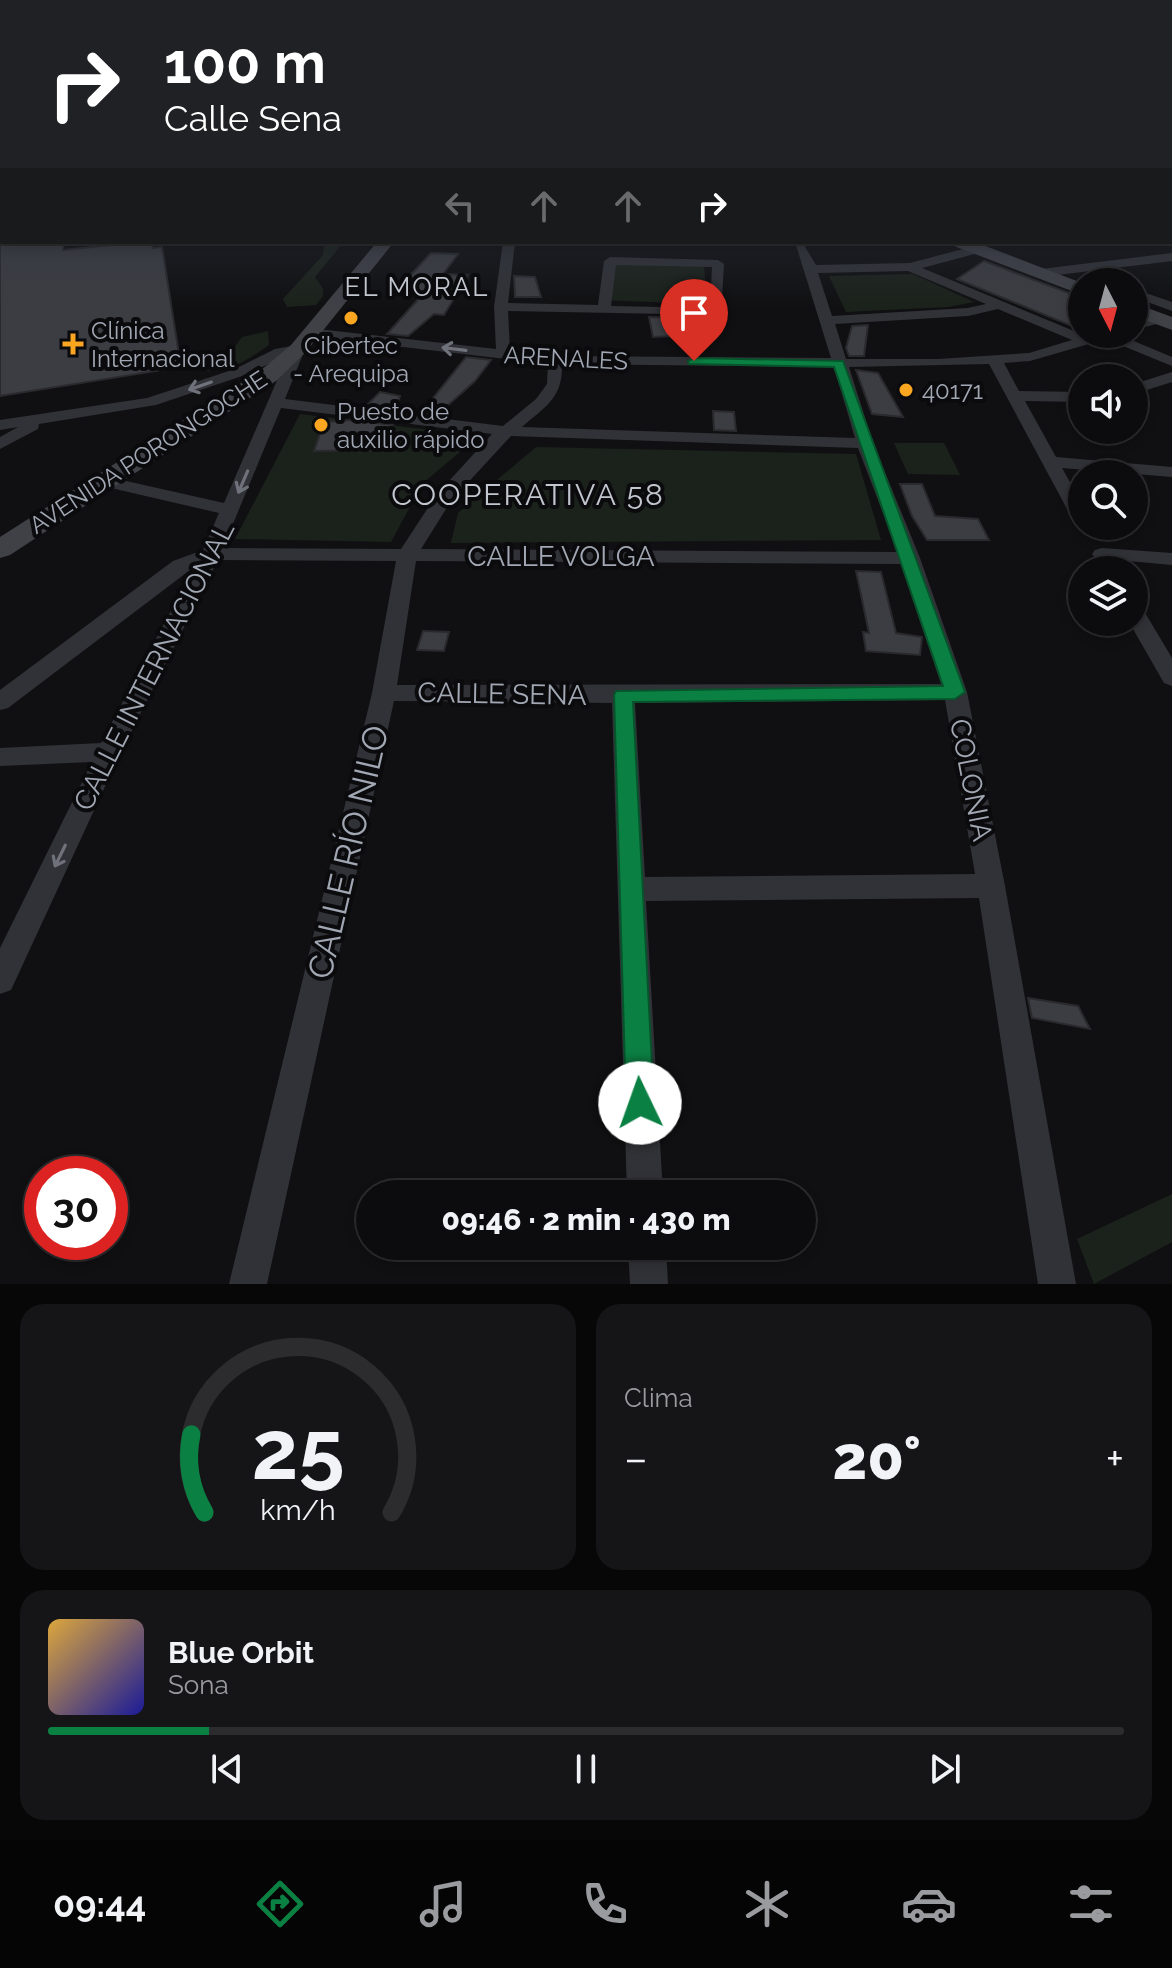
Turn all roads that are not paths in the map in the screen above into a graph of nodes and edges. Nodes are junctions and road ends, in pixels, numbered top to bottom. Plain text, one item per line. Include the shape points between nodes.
1 (384, 244) edge
2 (509, 244) edge
3 (965, 244) edge
4 (800, 248) dead end
5 (978, 249) junction
6 (1172, 257) edge
7 (910, 267) junction
8 (1042, 267) junction
9 (1077, 268) edge
10 (811, 269) junction
11 (1068, 269) edge
12 (1068, 281) edge
13 (1148, 302) edge
14 (997, 305) junction
15 (501, 307) junction
16 (604, 309) junction
17 (1148, 312) edge
18 (1168, 316) edge
19 (826, 320) junction
20 (1148, 322) edge
21 (1068, 334) edge
22 (304, 340) junction
23 (1068, 346) edge
24 (1140, 348) edge
25 (503, 355) junction
26 (994, 359) junction
27 (555, 360) junction
28 (1172, 362) edge
29 (839, 363) junction
30 (1172, 377) edge
31 (1148, 385) edge
32 (1016, 396) junction
33 (1068, 397) edge
34 (278, 403) junction
35 (48, 418) junction
36 (0, 425) edge
37 (499, 437) junction
38 (865, 443) junction
39 (0, 444) edge
40 (1049, 462) junction
41 (1172, 472) edge
42 (104, 481) junction
43 (1068, 495) edge
44 (231, 510) junction
45 (0, 549) edge
46 (211, 554) junction
47 (407, 556) junction
48 (910, 558) junction
49 (1172, 559) edge
50 (1148, 560) edge
51 (1148, 636) edge
52 (1172, 678) edge
53 (955, 692) junction
54 (384, 693) junction
55 (623, 695) junction
56 (0, 702) edge
57 (109, 752) junction
58 (0, 757) edge
59 (991, 886) junction
60 (631, 889) junction
61 (0, 980) edge
62 (644, 1180) edge
63 (648, 1260) edge
64 (248, 1284) edge
65 (649, 1284) edge
66 (1057, 1284) edge

1 - 22 main road, AVENIDA PORONGOCHE
2 - 15 street
3 - 5 main road
4 - 10 street, COLONIA
5 - 7 street
5 - 8 main road
6 - 9 street
7 - 10 street
7 - 14 street
8 - 11 street
8 - 12 main road
10 - 19 street, COLONIA
13 - 18 street
14 - 19 street via 968,312
14 - 21 street
15 - 16 street
15 - 25 street
16 - 16 street via 610,261 718,264 716,312
17 - 18 main road
18 - 20 street
19 - 29 street, COLONIA
25 -> 22 street, ARENALES
22 - 34 street, CALLE INTERNACIONAL
22 -> 35 street via 240,372 161,399
22 - 42 main road, AVENIDA PORONGOCHE via 268,376
23 - 26 street, ARENALES via 1030,357
24 - 28 street
25 - 27 street, ARENALES
26 - 29 street, ARENALES
26 - 32 street
27 - 29 street, ARENALES
27 - 37 street, CALLE RÍO NILO via 555,384 542,402
29 - 38 street, COLONIA
30 - 31 street
32 - 33 street
32 - 40 street
34 - 37 street
34 -> 44 street, CALLE INTERNACIONAL
35 - 36 street
35 - 39 street
37 - 38 street
37 - 47 street, CALLE RÍO NILO via 435,508
38 - 48 street, COLONIA
40 - 41 street
40 - 43 street
42 - 44 street
42 - 45 main road, AVENIDA PORONGOCHE
44 - 46 street, CALLE INTERNACIONAL
46 - 47 street, CALLE VOLGA
46 - 56 street via 180,565
46 - 57 street, CALLE INTERNACIONAL
47 - 48 street, CALLE VOLGA
47 - 54 street, CALLE RÍO NILO
48 - 53 street, COLONIA
49 - 50 street
51 - 52 street
53 - 55 street, CALLE SENA
53 - 59 street, COLONIA
54 - 55 street, CALLE SENA
54 - 64 street, CALLE RÍO NILO
55 - 60 street
57 - 58 street
57 -> 61 street, CALLE INTERNACIONAL
59 - 60 street
59 - 66 street, COLONIA
60 - 62 street
63 - 65 street

